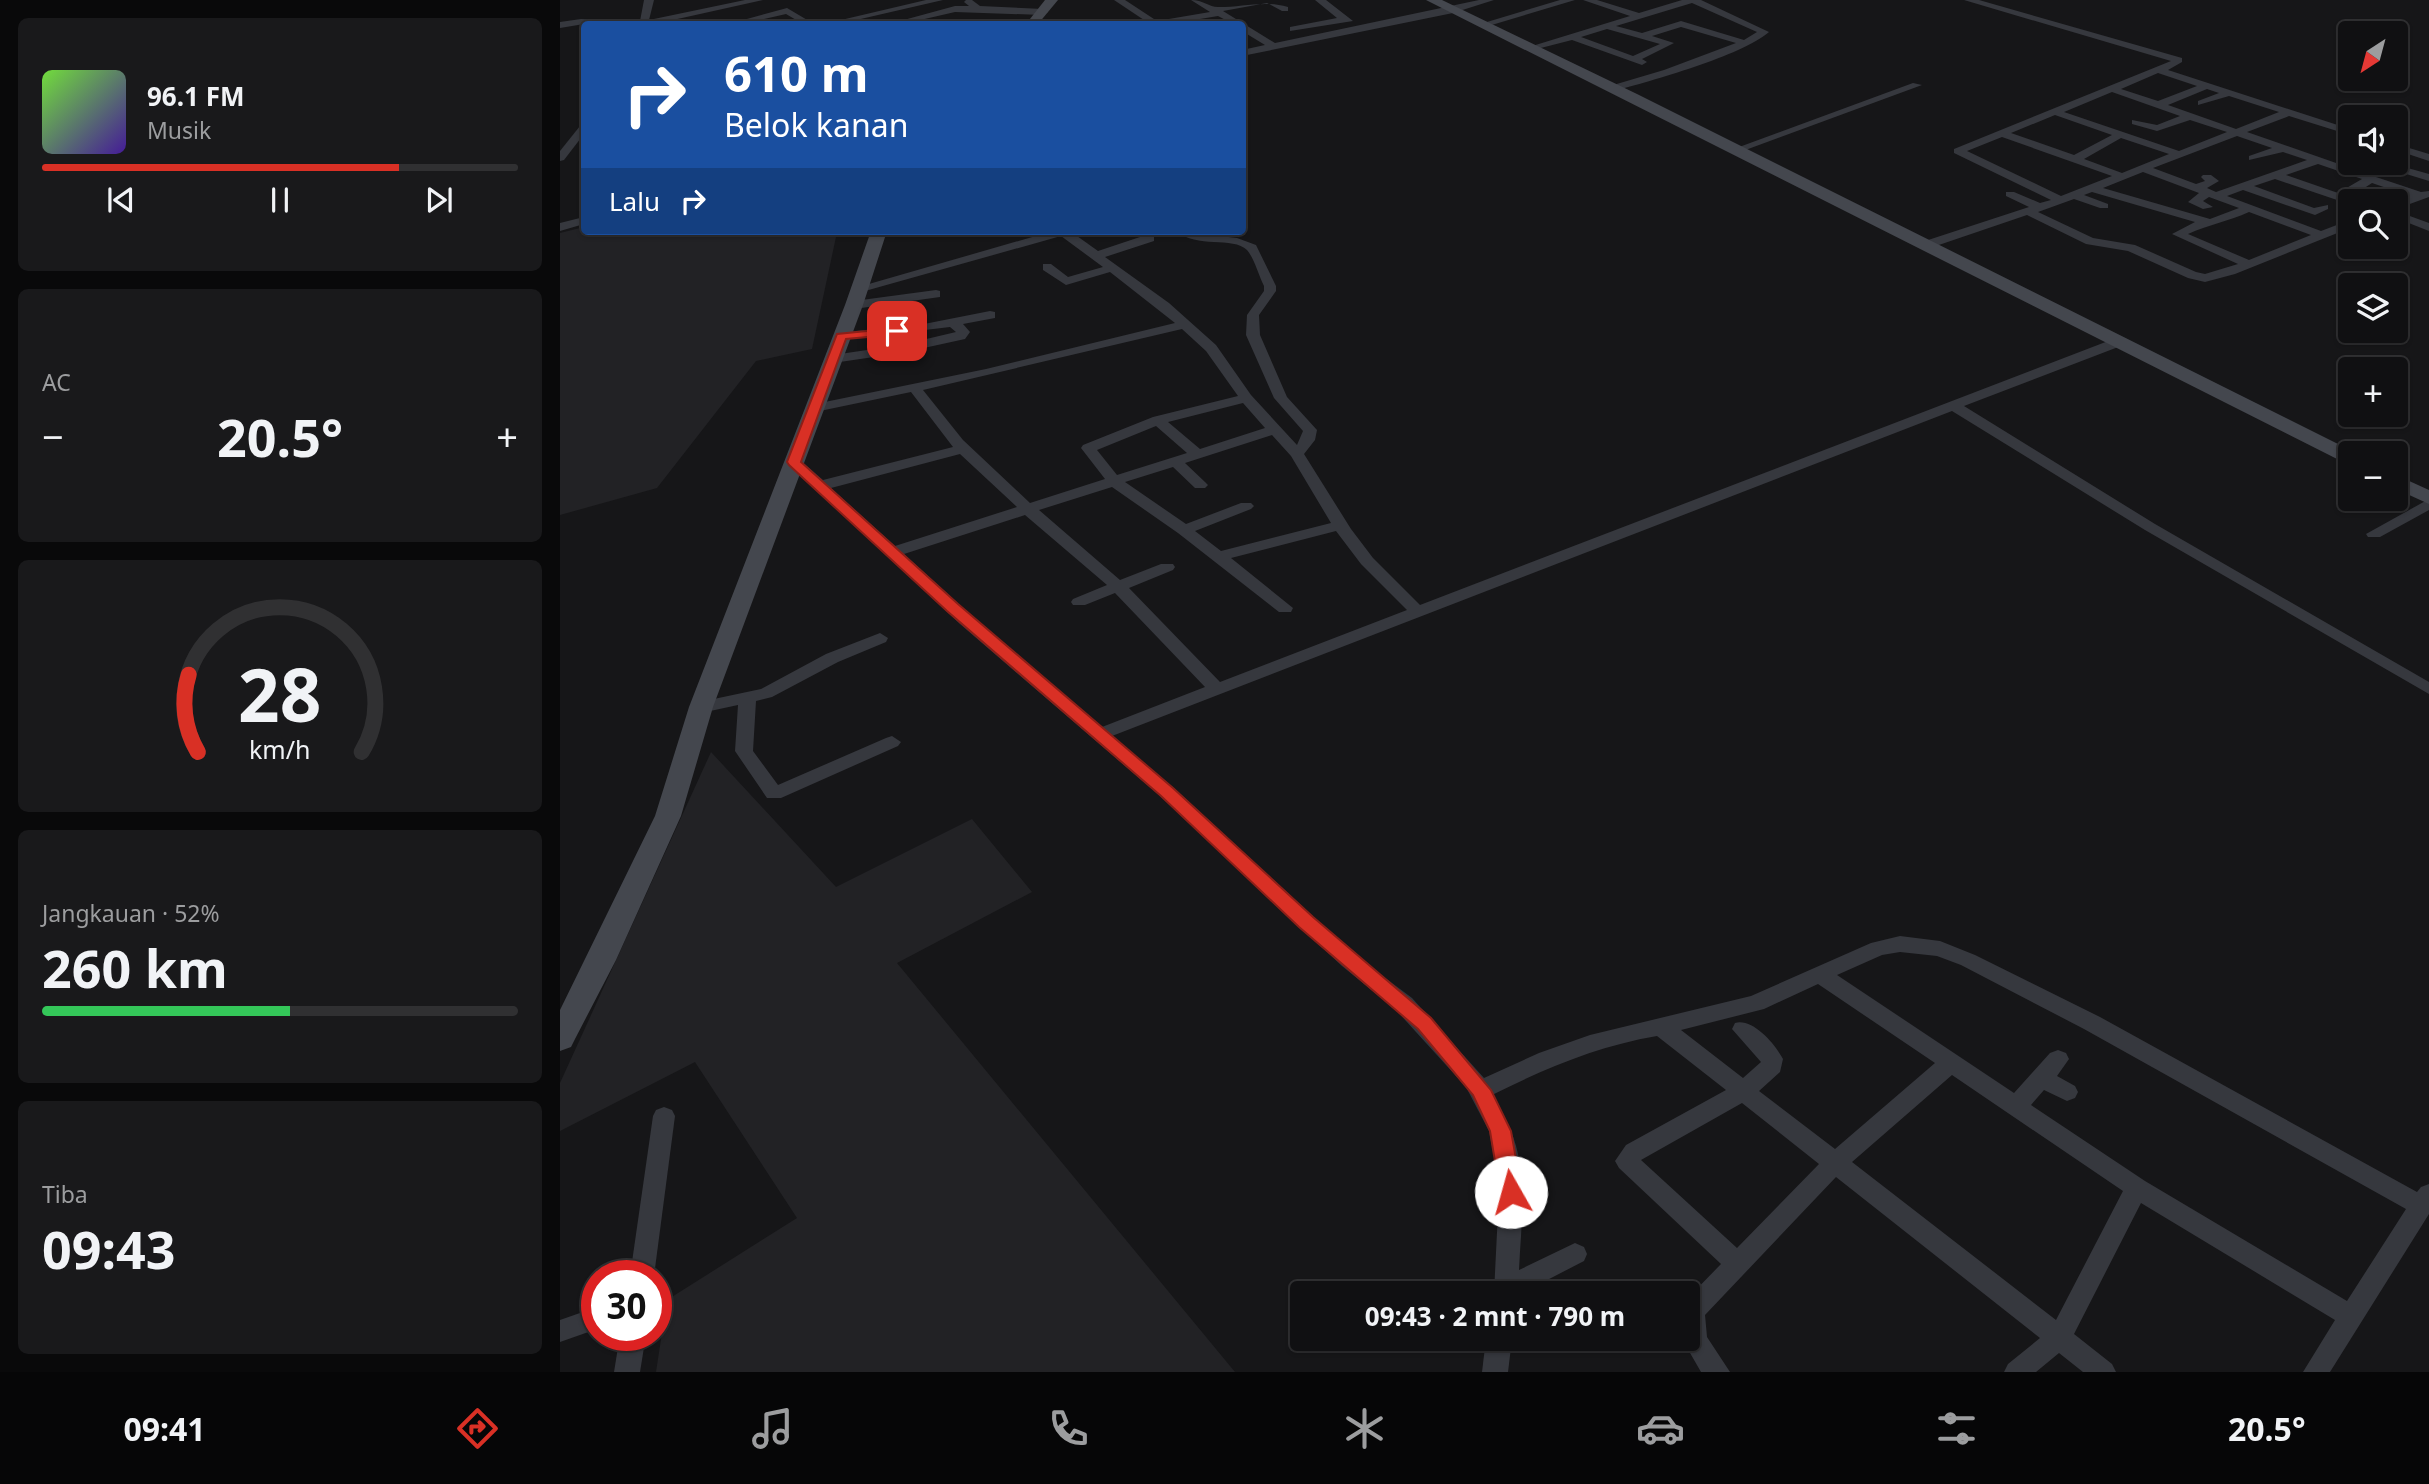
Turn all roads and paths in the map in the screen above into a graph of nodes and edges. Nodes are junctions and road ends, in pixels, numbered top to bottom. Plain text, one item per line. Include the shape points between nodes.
1 (649, 0) edge
2 (758, 0) edge
3 (938, 0) edge
4 (967, 0) edge
5 (1052, 0) edge
6 (1119, 0) edge
7 (1196, 0) edge
8 (1268, 0) edge
9 (1320, 0) edge
10 (1432, 0) edge
11 (1489, 0) edge
12 (1570, 0) edge
13 (1588, 0) edge
14 (1693, 0) edge
15 (1969, 0) edge
16 (718, 8) junction
17 (898, 9) junction
18 (978, 9) junction
19 (1285, 9) dead end
20 (1452, 9) junction
21 (1216, 11) junction
22 (819, 14) dead end
23 (938, 14) junction
24 (1035, 15) edge
25 (1639, 16) junction
26 (670, 18) junction
27 (915, 19) junction
28 (1344, 19) junction
29 (645, 21) edge
30 (657, 21) edge
31 (676, 21) edge
32 (740, 21) edge
33 (750, 21) edge
34 (805, 21) edge
35 (848, 21) edge
36 (907, 21) edge
37 (952, 21) edge
38 (1151, 21) edge
39 (1170, 21) edge
40 (1233, 21) edge
41 (581, 22) edge
42 (560, 24) edge
43 (1482, 24) junction
44 (1606, 26) junction
45 (1730, 27) dead end
46 (1359, 28) junction
47 (1246, 29) edge
48 (1293, 29) dead end
49 (1712, 33) junction
50 (1644, 35) junction
51 (1573, 37) junction
52 (1745, 43) junction
53 (1273, 46) junction
54 (1532, 49) junction
55 (1651, 51) junction
56 (1246, 52) edge
57 (1664, 55) dead end
58 (1633, 59) junction
59 (1678, 59) dead end
60 (1691, 63) junction
61 (2161, 70) junction
62 (1668, 72) junction
63 (1917, 85) dead end
64 (2209, 85) junction
65 (1614, 88) junction
66 (2109, 88) junction
67 (2229, 93) junction
68 (2202, 103) dead end
69 (2158, 105) junction
70 (2052, 111) junction
71 (2191, 116) junction
72 (2289, 118) junction
73 (2136, 122) dead end
74 (2338, 128) edge
75 (581, 132) edge
76 (2237, 132) junction
77 (2001, 133) junction
78 (2120, 134) junction
79 (581, 143) edge
80 (571, 145) junction
81 (2284, 149) junction
82 (1736, 150) junction
83 (2408, 151) edge
84 (2179, 154) junction
85 (560, 158) edge
86 (2253, 158) dead end
87 (2429, 158) edge
88 (2075, 159) junction
89 (2318, 160) junction
90 (2414, 162) dead end
91 (2429, 164) edge
92 (2142, 168) junction
93 (2276, 175) junction
94 (2121, 176) junction
95 (2366, 176) junction
96 (2207, 177) dead end
97 (2429, 178) edge
98 (2242, 186) junction
99 (2091, 188) junction
100 (2206, 193) junction
101 (2010, 194) dead end
102 (2425, 194) edge
103 (2067, 198) junction
104 (2408, 201) edge
105 (2104, 206) dead end
106 (2296, 206) junction
107 (2207, 207) dead end
108 (2324, 207) dead end
109 (2033, 209) junction
110 (2247, 209) junction
111 (2272, 217) junction
112 (2408, 219) edge
113 (581, 222) edge
114 (2205, 222) junction
115 (560, 227) edge
116 (2429, 227) edge
117 (2338, 229) edge
118 (878, 235) edge
119 (1050, 235) edge
120 (1068, 235) edge
121 (1191, 235) edge
122 (2321, 235) junction
123 (1150, 238) dead end
124 (1926, 245) junction
125 (1011, 247) junction
126 (1096, 256) junction
127 (1024, 257) dead end
128 (2248, 264) junction
129 (1047, 267) dead end
130 (1111, 268) junction
131 (936, 294) dead end
132 (858, 296) junction
133 (990, 315) dead end
134 (954, 323) junction
135 (1186, 324) junction
136 (2121, 341) junction
137 (837, 347) junction
138 (915, 388) junction
139 (1246, 398) junction
140 (1953, 406) junction
141 (815, 408) junction
142 (1158, 420) junction
143 (1273, 430) junction
144 (961, 449) junction
145 (2338, 452) edge
146 (1197, 454) junction
147 (1297, 454) junction
148 (794, 462) junction
149 (1176, 462) junction
150 (1115, 482) junction
151 (1199, 485) dead end
152 (819, 486) junction
153 (2408, 487) edge
154 (2429, 498) edge
155 (2429, 504) edge
156 (1246, 506) dead end
157 (1028, 508) junction
158 (1340, 525) junction
159 (1184, 530) junction
160 (2374, 534) dead end
161 (894, 552) junction
162 (1218, 557) junction
163 (1167, 567) dead end
164 (1117, 586) junction
165 (1079, 602) dead end
166 (1285, 608) dead end
167 (1417, 611) junction
168 (880, 638) dead end
169 (1216, 688) junction
170 (2429, 689) edge
171 (747, 699) junction
172 (701, 707) junction
173 (1100, 734) junction
174 (892, 742) dead end
175 (1818, 972) junction
176 (1661, 1027) junction
177 (1743, 1029) dead end
178 (560, 1039) edge
179 (2058, 1059) dead end
180 (1951, 1063) junction
181 (2042, 1078) junction
182 (1481, 1090) junction
183 (1742, 1092) junction
184 (2067, 1092) dead end
185 (2015, 1107) junction
186 (664, 1116) dead end
187 (1834, 1164) junction
188 (2137, 1188) junction
189 (2425, 1200) edge
190 (1575, 1254) dead end
191 (644, 1260) edge
192 (1737, 1264) junction
193 (1507, 1281) edge
194 (1525, 1281) edge
195 (2351, 1317) junction
196 (581, 1324) edge
197 (560, 1331) edge
198 (2060, 1337) junction
199 (630, 1351) edge
200 (1498, 1351) edge
201 (627, 1372) edge
202 (1495, 1372) edge
203 (1717, 1372) edge
204 (2017, 1372) edge
205 (2104, 1372) edge
206 (2316, 1372) edge

1 - 29 street
2 - 16 street
3 - 17 street
4 - 18 street
5 - 24 main road
6 - 38 street
7 - 21 street
8 - 19 street
8 - 21 street
9 - 28 street
10 - 20 main road
11 - 20 street
12 - 43 street
13 - 25 street
14 - 25 street
14 - 52 street via 1765,31
15 - 61 street via 2179,60
16 - 26 street
16 - 32 street
17 - 27 street
17 - 35 street via 872,10
18 - 23 street
18 - 24 street
20 - 43 main road
20 - 46 street
21 - 39 street
21 - 40 street
22 - 34 street
23 - 27 street
23 - 37 street
25 - 44 street
26 - 30 street
26 - 31 street
27 - 36 street
28 - 46 street
28 - 48 street
33 - 34 street via 787,11
41 - 42 street
43 - 54 main road
44 - 50 street
44 - 51 street
45 - 49 street
46 - 53 street
47 - 53 street
49 - 50 street via 1678,24
49 - 52 street
50 - 55 street via 1669,43
51 - 54 street
51 - 58 street
52 - 60 street
53 - 56 street
54 - 65 main road
55 - 57 street
55 - 58 street
58 - 62 street
59 - 60 street
60 - 62 street
61 - 64 street
61 - 66 street
62 - 65 street
63 - 82 street
64 - 67 street
64 - 69 street
65 - 82 main road
66 - 69 street
66 - 70 street
67 - 68 street
67 - 72 street
69 - 71 street
70 - 77 street
70 - 78 street
71 - 73 street via 2157,128
71 - 76 street
72 - 74 street via 2305,130 2323,123
72 - 76 street
75 - 80 street
76 - 81 street
76 - 84 street
77 - 88 street
77 - 103 street via 1958,151
78 - 84 street
78 - 88 street
79 - 80 street
80 - 85 street
81 - 86 street
81 - 89 street
82 - 124 main road
83 - 87 street
84 - 92 street
88 - 94 street
89 - 93 street
89 - 95 street
90 - 91 street
92 - 94 street
92 - 100 street
93 - 95 street via 2337,197 2345,196
93 - 98 street
94 - 99 street
95 - 97 street via 2390,166
95 - 102 street
96 - 100 street via 2213,181
98 - 100 street
98 - 106 street
99 - 103 street
99 - 114 street
100 - 107 street via 2194,202
100 - 110 street
101 - 109 street
102 - 104 street
103 - 105 street
103 - 109 street
106 - 108 street via 2315,212
106 - 111 street
109 - 124 street
109 - 128 street via 2090,241 2131,248 2199,277 2215,277
110 - 111 street
110 - 114 street
111 - 122 street
112 - 116 street
113 - 115 street
114 - 128 street via 2178,234
117 - 122 street
118 - 132 main road
119 - 125 street
120 - 126 street
121 - 147 street via 1237,241 1252,248 1270,286 1253,315 1253,335 1281,398 1310,430
122 - 128 street
123 - 126 street
124 - 136 main road
125 - 127 street
125 - 132 street
126 - 130 street
129 - 130 street via 1066,281
130 - 135 street
131 - 132 street
132 - 137 main road
133 - 134 street
134 - 137 street via 913,324
134 - 137 street via 962,335 901,349
135 - 138 street
135 - 139 street via 1211,348
136 - 140 street
136 - 145 main road
137 - 141 main road
138 - 141 street
138 - 144 street
139 - 142 street
139 - 143 street
140 - 167 street
140 - 170 street
141 - 148 main road
142 - 146 street
142 - 150 street via 1088,448
143 - 146 street
143 - 147 street
144 - 152 street
144 - 157 street
146 - 149 street
147 - 158 street
148 - 152 street
148 - 172 main road
149 - 150 street
149 - 151 street
150 - 157 street
150 - 159 street
152 - 161 street
153 - 154 main road
155 - 160 street
156 - 159 street
157 - 161 street
157 - 164 street
158 - 162 street
158 - 167 street via 1367,561
159 - 162 street
161 - 173 street
162 - 166 street
163 - 164 street
164 - 165 street
164 - 169 street
167 - 169 street
168 - 171 street
169 - 173 street
171 - 172 street
171 - 174 street via 744,751 774,794
172 - 178 main road via 653,852
173 - 182 street via 1341,953 1404,1004
175 - 176 street via 1756,1003
175 - 180 street
175 - 189 street via 1878,948 1900,944 1940,949 2092,1023
176 - 182 street via 1554,1054
176 - 183 street
177 - 183 street via 1773,1061
179 - 181 street
180 - 185 street
180 - 187 street
181 - 184 street
181 - 185 street
182 - 193 street via 1500,1131 1508,1168
183 - 187 street
183 - 192 street via 1627,1161
185 - 188 street
186 - 191 street
187 - 192 street
187 - 198 street
188 - 195 street
188 - 198 street
189 - 195 street
190 - 194 street
192 - 203 street via 1693,1310 1689,1323 1693,1338
195 - 206 street
196 - 197 street
198 - 204 street
198 - 205 street
199 - 201 street
200 - 202 street

